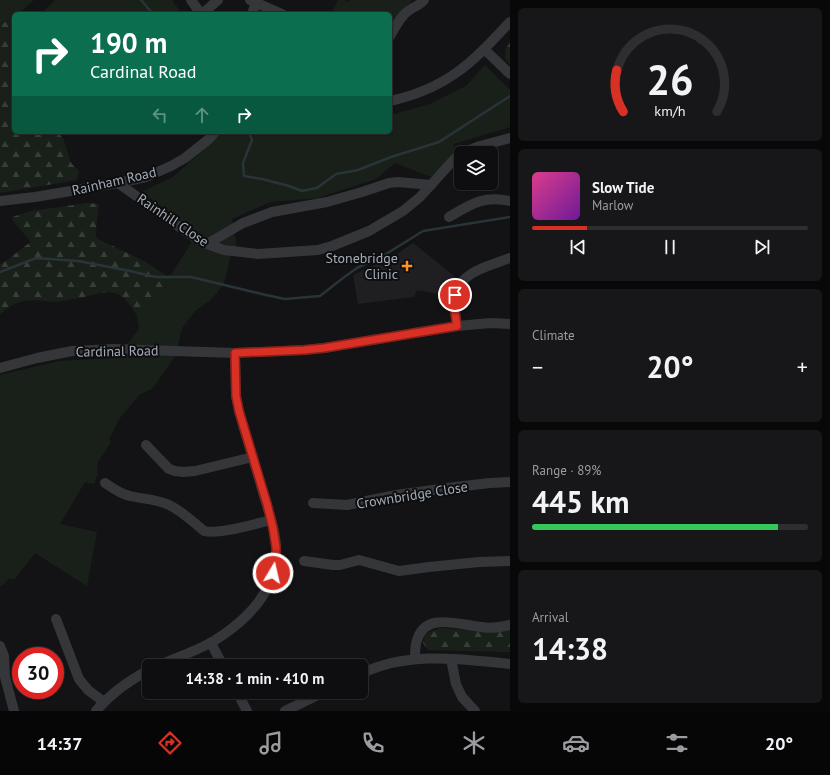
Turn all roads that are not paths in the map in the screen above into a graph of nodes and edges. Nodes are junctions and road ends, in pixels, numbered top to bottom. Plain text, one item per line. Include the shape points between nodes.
1 (191, 0) edge
2 (218, 0) edge
3 (424, 0) edge
4 (253, 1) edge
5 (200, 12) edge
6 (203, 12) edge
7 (252, 12) edge
8 (278, 12) edge
9 (510, 22) edge
10 (392, 33) edge
11 (484, 49) junction
12 (510, 74) edge
13 (392, 100) edge
14 (213, 134) edge
15 (510, 138) edge
16 (480, 146) edge
17 (454, 159) edge
18 (118, 183) junction
19 (431, 185) junction
20 (0, 201) edge
21 (510, 201) edge
22 (450, 217) dead end
23 (207, 244) junction
24 (510, 258) edge
25 (510, 324) edge
26 (457, 326) junction
27 (235, 353) junction
28 (0, 368) edge
29 (146, 445) dead end
30 (253, 457) junction
31 (510, 482) edge
32 (105, 483) dead end
33 (313, 503) dead end
34 (271, 520) junction
35 (304, 561) dead end
36 (510, 561) edge
37 (56, 619) dead end
38 (510, 625) edge
39 (210, 643) junction
40 (0, 646) edge
41 (174, 659) edge
42 (219, 659) edge
43 (451, 659) junction
44 (415, 660) junction
45 (510, 664) edge
46 (368, 670) edge
47 (142, 674) edge
48 (2, 679) edge
49 (241, 699) edge
50 (310, 699) edge
51 (104, 702) junction
52 (14, 711) edge
53 (96, 711) edge
54 (247, 711) edge
55 (285, 711) edge
56 (475, 711) edge

1 - 5 street
2 - 6 street
3 - 10 street via 410,9
4 - 7 street
4 - 8 street
9 - 11 street
11 - 12 street
11 - 13 street via 455,74 425,91
14 - 18 street, Rainham Road via 199,148 171,166 146,177
15 - 16 street, Rainhill Close
17 - 19 street, Rainhill Close
18 - 20 street, Rainham Road
18 - 23 street, Rainhill Close
19 - 23 street via 389,183 327,202 272,212 243,223
19 - 23 street, Rainhill Close via 402,211 369,231 318,250 258,254 224,250
21 - 22 street via 479,201
24 - 26 street via 478,270 463,280 455,295
25 - 26 street, Cardinal Road
26 - 27 street, Cardinal Road via 324,348
27 - 28 street, Cardinal Road via 113,349 72,351
27 - 30 street via 236,396
29 - 30 street via 170,469 183,472
30 - 34 street
31 - 33 street, Crownbridge Close via 396,495 347,505
32 - 34 street via 129,496 169,505 204,531 223,531
34 - 39 street via 276,557 269,583 253,610
35 - 36 street via 340,565 359,560 399,571
37 - 51 street via 79,679 88,690
38 - 44 street via 491,628 440,622 428,625 419,636
39 - 41 street
39 - 42 street
40 - 48 street via 4,656
43 - 44 street
43 - 45 street
43 - 56 street via 456,684 462,697
44 - 46 street
47 - 51 street
48 - 52 street
49 - 54 street
50 - 55 street
51 - 53 street

